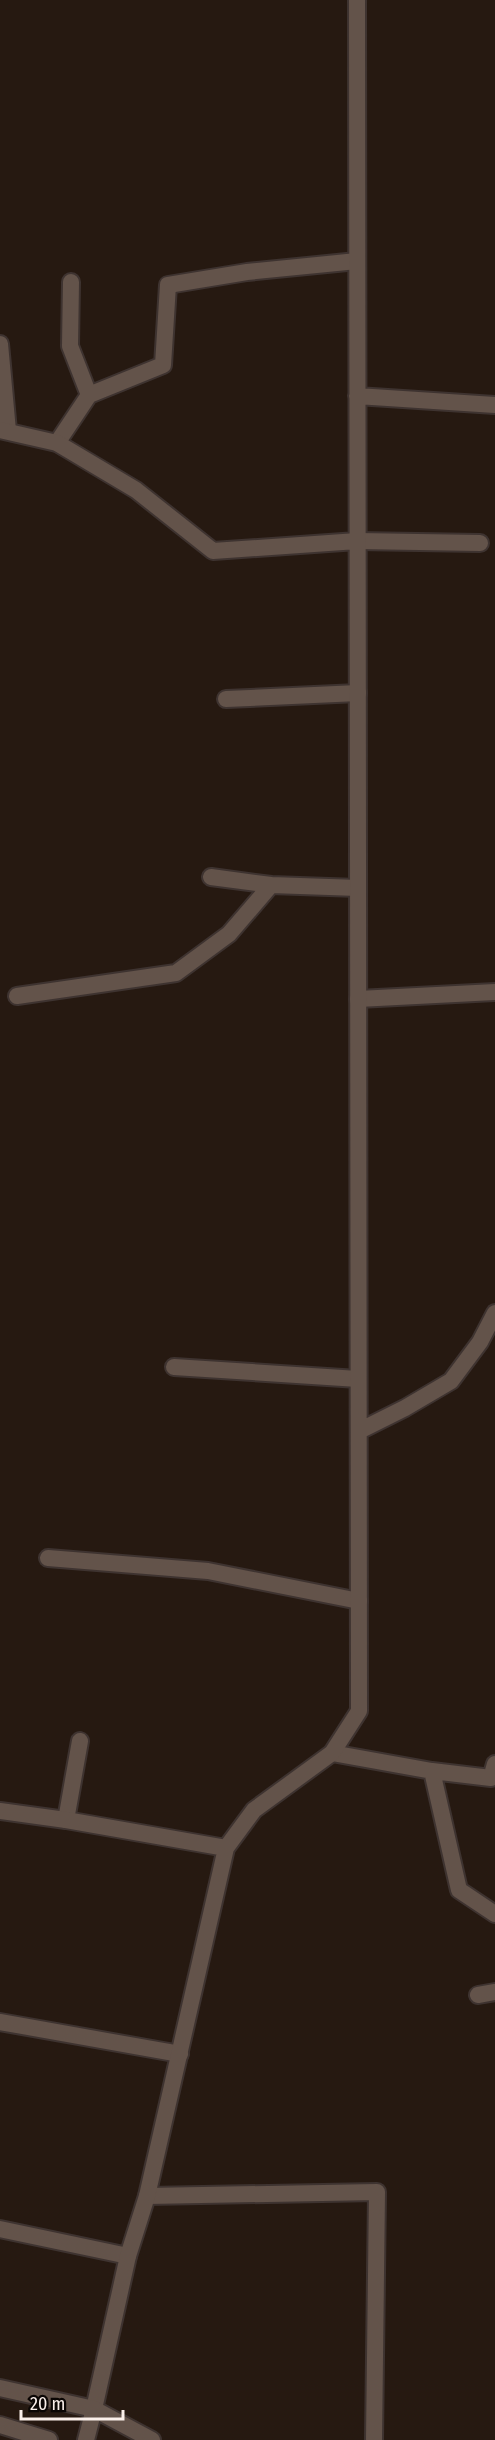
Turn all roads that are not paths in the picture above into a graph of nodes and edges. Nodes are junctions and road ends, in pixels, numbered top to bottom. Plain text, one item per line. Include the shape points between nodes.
1 (357, 0) edge
2 (357, 261) junction
3 (70, 282) dead end
4 (0, 344) edge
5 (89, 395) junction
6 (357, 396) junction
7 (495, 405) edge
8 (4, 431) edge
9 (57, 442) junction
10 (357, 541) junction
11 (480, 543) dead end
12 (358, 693) junction
13 (226, 699) dead end
14 (211, 877) dead end
15 (271, 885) junction
16 (358, 888) junction
17 (495, 992) edge
18 (17, 996) dead end
19 (358, 999) junction
20 (495, 1313) edge
21 (174, 1367) dead end
22 (358, 1379) junction
23 (358, 1431) junction
24 (48, 1558) dead end
25 (359, 1601) junction
26 (80, 1742) dead end
27 (332, 1753) junction
28 (495, 1764) edge
29 (432, 1771) junction
30 (0, 1811) edge
31 (66, 1820) junction
32 (226, 1848) junction
33 (495, 1914) edge
34 (495, 1992) edge
35 (478, 1995) dead end
36 (0, 2022) edge
37 (180, 2054) junction
38 (147, 2196) junction
39 (0, 2229) edge
40 (128, 2256) junction
41 (0, 2388) edge
42 (94, 2409) junction
43 (0, 2425) edge
44 (49, 2440) edge
45 (86, 2440) edge
46 (152, 2440) edge
47 (374, 2440) edge

1 - 2 street
2 - 5 street via 168,285 163,365
2 - 6 street
3 - 5 street via 70,346
4 - 8 street
5 - 9 street
6 - 7 street
6 - 10 street
8 - 9 street
9 - 10 street via 136,490 213,551
10 - 11 street
10 - 12 street
12 - 13 street
12 - 16 street
14 - 15 street
15 - 16 street
15 - 18 street via 230,934 176,973
16 - 19 street
17 - 19 street
19 - 22 street
20 - 23 street via 480,1342 451,1381
21 - 22 street
22 - 23 street
23 - 25 street
24 - 25 street via 208,1571
25 - 27 street via 359,1711
26 - 31 street
27 - 29 street
27 - 32 street via 254,1810
28 - 29 street via 491,1778
29 - 33 street via 459,1890
30 - 31 street
31 - 32 street
32 - 37 street
34 - 35 street
36 - 37 street
37 - 38 street
38 - 40 street
38 - 47 street via 376,2192
39 - 40 street
40 - 42 street
41 - 42 street
42 - 45 street
42 - 46 street
43 - 44 street

